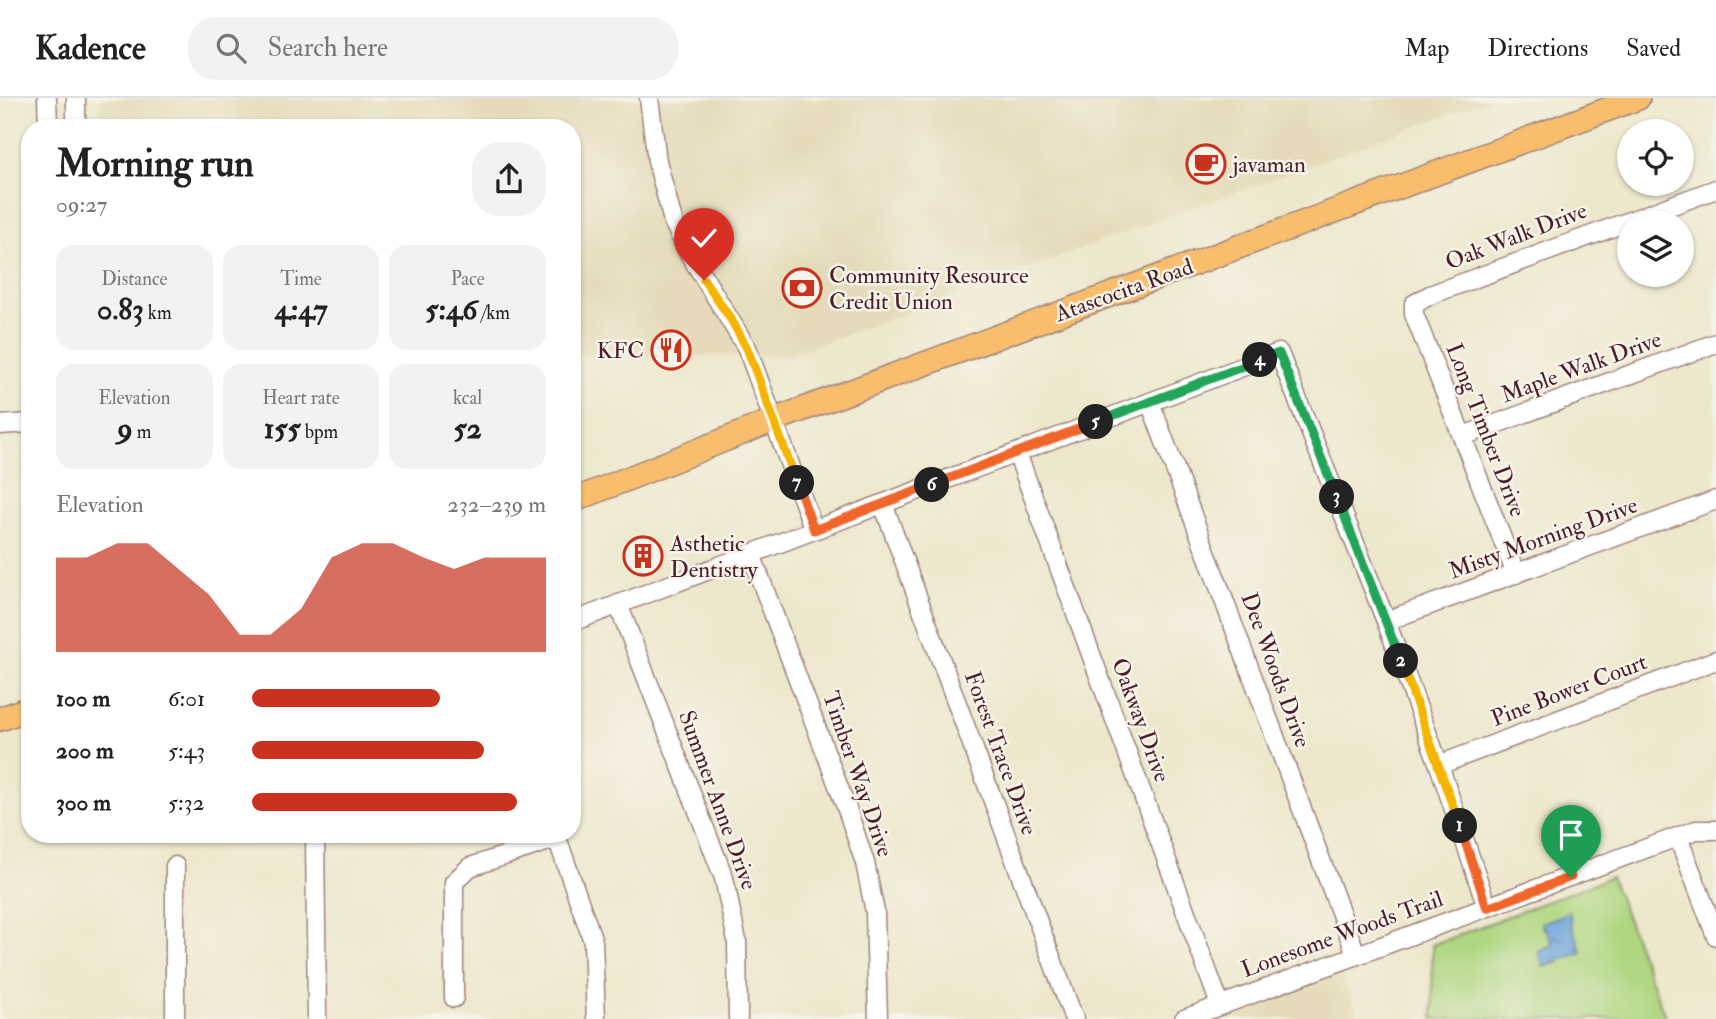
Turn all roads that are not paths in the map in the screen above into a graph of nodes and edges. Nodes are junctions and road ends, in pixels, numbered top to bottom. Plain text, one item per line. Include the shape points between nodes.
1 (47, 98) edge
2 (76, 98) edge
3 (649, 98) edge
4 (1638, 98) edge
5 (48, 119) edge
6 (76, 119) edge
7 (1716, 190) edge
8 (1414, 304) joint
9 (1716, 343) edge
10 (1150, 402) junction
11 (774, 420) junction
12 (21, 424) edge
13 (0, 425) edge
14 (1463, 436) junction
15 (1017, 453) junction
16 (581, 497) edge
17 (1716, 500) edge
18 (883, 504) junction
19 (814, 530) junction
20 (751, 554) junction
21 (1516, 574) junction
22 (618, 604) junction
23 (581, 618) edge
24 (1387, 621) junction
25 (1716, 660) edge
26 (21, 711) edge
27 (0, 719) edge
28 (1439, 765) junction
29 (1716, 830) edge
30 (1678, 837) junction
31 (315, 843) edge
32 (537, 843) edge
33 (559, 843) edge
34 (175, 866) dead end
35 (1487, 908) junction
36 (1716, 936) edge
37 (1356, 954) junction
38 (454, 998) dead end
39 (1220, 1005) junction
40 (175, 1019) edge
41 (317, 1019) edge
42 (596, 1019) edge
43 (738, 1019) edge
44 (878, 1019) edge
45 (1074, 1019) edge
46 (1184, 1019) edge

1 - 5 street
2 - 6 street
3 - 11 street via 657,161 673,220 747,348
4 - 11 main road, Atascocita Road
7 - 8 street, Oak Walk Drive
8 - 14 street, Long Timber Drive
9 - 14 street, Maple Walk Drive
10 - 15 street
10 - 24 street via 1279,353
10 - 37 street, Dee Woods Drive
11 - 16 main road, Atascocita Road
11 - 19 street
12 - 13 street
14 - 21 street, Long Timber Drive
15 - 18 street
15 - 39 street, Oakway Drive
17 - 21 street, Misty Morning Drive
18 - 19 street
18 - 45 street, Forest Trace Drive
19 - 20 street
20 - 22 street
20 - 44 street, Timber Way Drive via 865,863 878,953
21 - 24 street, Misty Morning Drive
22 - 23 street
22 - 43 street, Summer Anne Drive via 724,878 737,941
24 - 28 street
25 - 28 street, Pine Bower Court
26 - 27 main road
28 - 35 street
29 - 30 street, Lonesome Woods Trail via 1696,830
30 - 35 street, Lonesome Woods Trail
30 - 36 street
31 - 41 street
32 - 38 street via 470,867 454,882
33 - 42 street via 593,941
34 - 40 street
35 - 37 street, Lonesome Woods Trail
37 - 39 street, Lonesome Woods Trail
39 - 46 street, Lonesome Woods Trail

